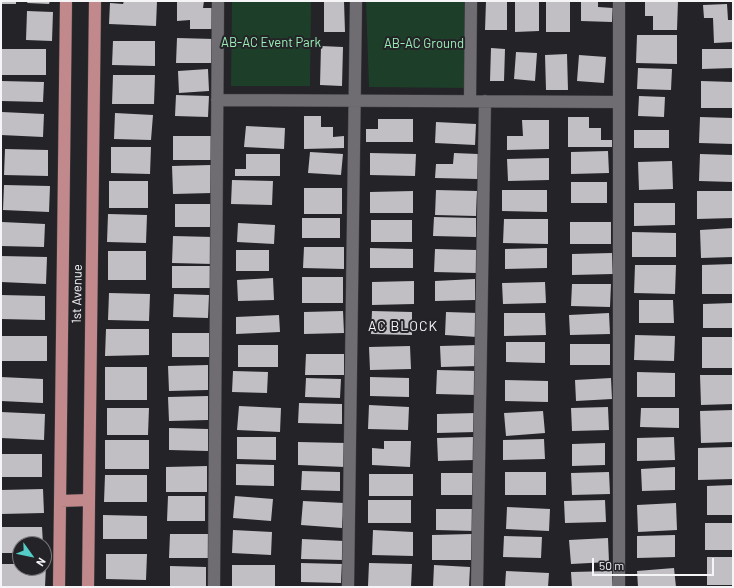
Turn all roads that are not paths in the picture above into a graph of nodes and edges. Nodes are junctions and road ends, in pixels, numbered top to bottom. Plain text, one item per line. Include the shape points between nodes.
1 (66, 1) edge
2 (95, 1) edge
3 (218, 1) edge
4 (356, 1) edge
5 (471, 1) edge
6 (619, 1) edge
7 (217, 100) junction
8 (355, 100) junction
9 (470, 101) junction
10 (485, 101) junction
11 (619, 102) junction
12 (60, 500) junction
13 (89, 500) junction
14 (59, 587) edge
15 (88, 587) edge
16 (214, 587) edge
17 (348, 587) edge
18 (477, 587) edge
19 (619, 587) edge

1 - 12 main road, 1st Avenue
2 - 13 main road, 1st Avenue
3 - 7 street
4 - 8 street
5 - 9 street
6 - 11 street
7 - 8 street
7 - 16 street
8 - 9 street
8 - 17 street
9 - 10 street
10 - 11 street
10 - 18 street
11 - 19 street
12 - 13 main road
12 - 14 main road, 1st Avenue
13 - 15 main road, 1st Avenue

